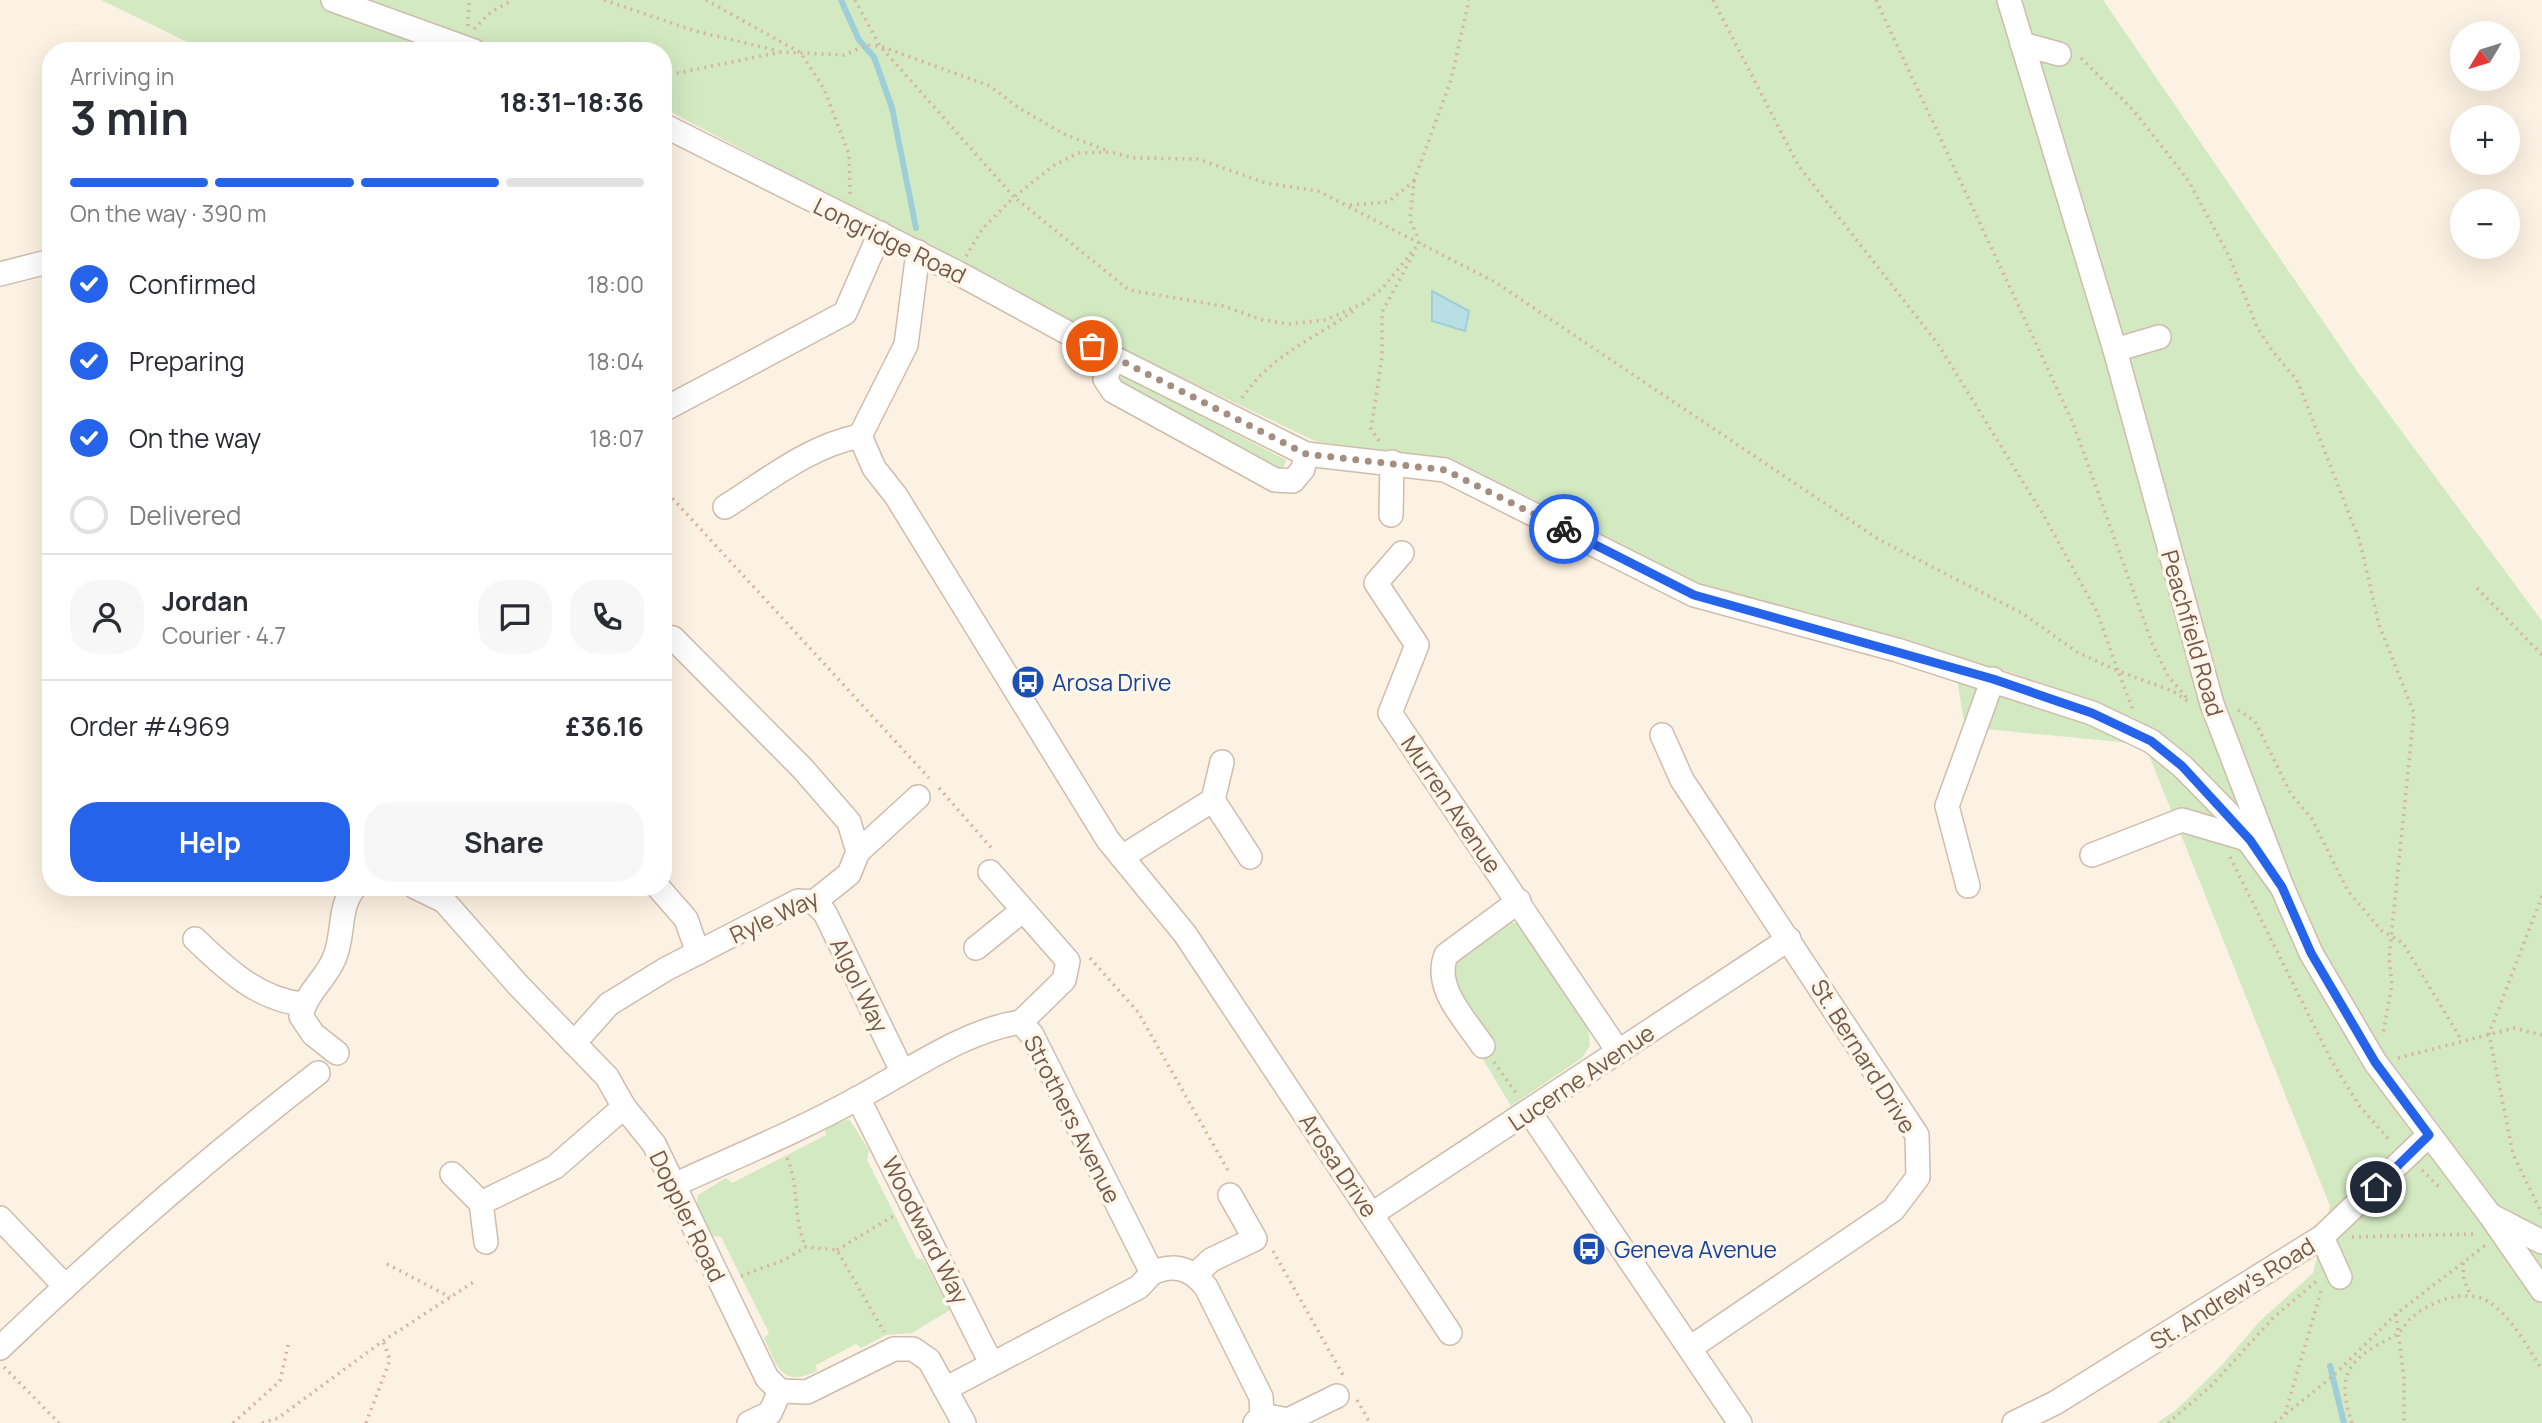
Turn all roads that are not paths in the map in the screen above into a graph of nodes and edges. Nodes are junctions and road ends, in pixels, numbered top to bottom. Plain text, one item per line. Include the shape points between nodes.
1 (333, 0) edge
2 (2009, 0) edge
3 (468, 42) edge
4 (2022, 44) junction
5 (2065, 52) road end
6 (672, 130) edge
7 (880, 233) junction
8 (918, 253) junction
9 (42, 263) edge
10 (0, 274) edge
11 (2159, 337) dead end
12 (2115, 350) junction
13 (1114, 358) junction
14 (672, 405) edge
15 (860, 436) junction
16 (1306, 454) junction
17 (1389, 457) junction
18 (725, 507) dead end
19 (1391, 514) dead end
20 (1402, 552) dead end
21 (672, 638) edge
22 (1993, 679) junction
23 (1662, 735) dead end
24 (1222, 762) dead end
25 (918, 797) dead end
26 (1213, 800) junction
27 (2250, 840) junction
28 (858, 852) junction
29 (2092, 855) dead end
30 (1250, 857) dead end
31 (1122, 858) junction
32 (990, 872) dead end
33 (1968, 886) dead end
34 (2282, 887) junction
35 (348, 896) edge
36 (434, 896) edge
37 (666, 896) edge
38 (1519, 901) junction
39 (814, 902) junction
40 (1021, 911) junction
41 (195, 939) dead end
42 (1789, 939) junction
43 (976, 948) dead end
44 (698, 953) junction
45 (303, 1004) junction
46 (1021, 1022) junction
47 (574, 1043) junction
48 (1483, 1046) road end
49 (1618, 1051) junction
50 (337, 1053) dead end
51 (902, 1071) junction
52 (318, 1073) dead end
53 (858, 1098) junction
54 (624, 1107) junction
55 (1529, 1111) junction
56 (2429, 1135) junction
57 (452, 1174) dead end
58 (674, 1185) junction
59 (1230, 1195) dead end
60 (481, 1203) junction
61 (1372, 1214) junction
62 (0, 1218) edge
63 (2496, 1224) junction
64 (2322, 1237) junction
65 (486, 1242) dead end
66 (2542, 1242) edge
67 (1152, 1273) junction
68 (1196, 1274) junction
69 (2340, 1277) dead end
70 (65, 1286) junction
71 (2542, 1290) edge
72 (1450, 1333) dead end
73 (0, 1348) edge
74 (1690, 1348) junction
75 (992, 1363) junction
76 (945, 1389) junction
77 (780, 1391) junction
78 (1337, 1396) dead end
79 (1258, 1419) edge
80 (750, 1423) edge
81 (964, 1423) edge
82 (1740, 1423) edge
83 (2014, 1423) edge

1 - 3 street
2 - 4 street, Peachfield Road
4 - 5 street
4 - 12 street, Peachfield Road
6 - 7 street, Longridge Road
7 - 8 street, Longridge Road
7 - 14 street via 845,313
8 - 13 street, Longridge Road
8 - 15 street via 906,345
9 - 10 street
11 - 12 street
12 - 34 street, Peachfield Road via 2212,704
13 - 16 street, Longridge Road
13 - 16 street via 1105,379 1113,391 1275,480 1293,481 1303,469
15 - 18 street via 834,441 806,455
15 - 31 street, Arosa Drive via 874,468 896,496
16 - 17 street, Longridge Road
17 - 19 street
17 - 22 street, Longridge Road via 1445,470 1694,595
20 - 38 street, Murren Avenue via 1376,583 1417,645 1390,713
21 - 28 street via 803,769 849,822
22 - 27 street, Longridge Road via 2092,713 2143,738 2182,766
22 - 33 street via 1947,806
23 - 42 street, St. Bernard Drive via 1682,780
24 - 26 street
25 - 28 street, Ryle Way
26 - 30 street
26 - 31 street
27 - 29 street via 2182,820
27 - 34 street, Longridge Road
28 - 39 street, Ryle Way via 849,874
31 - 61 street, Arosa Drive via 1185,934
32 - 40 street
34 - 56 street, Peachfield Road via 2311,953 2375,1062
35 - 45 street via 334,959
36 - 47 street, Doppler Road via 444,901
37 - 44 street via 685,919
38 - 48 street via 1446,955 1441,969 1444,986
38 - 49 street, Murren Avenue
39 - 44 street, Ryle Way via 798,901
39 - 51 street, Algol Way via 825,913
40 - 43 street
40 - 46 street via 1064,954 1069,966 1065,979
41 - 45 street via 226,969 278,1002
42 - 49 street, Lucerne Avenue
42 - 74 street, St. Bernard Drive via 1917,1135 1918,1177 1894,1210
44 - 47 street, Ryle Way via 609,1004
45 - 50 street via 301,1016 307,1025
46 - 51 street, Strothers Avenue via 1003,1025
46 - 67 street, Strothers Avenue via 1032,1035
47 - 54 street, Doppler Road via 607,1077
49 - 55 street, Lucerne Avenue
51 - 53 street, Strothers Avenue
52 - 70 street
53 - 58 street, Strothers Avenue
53 - 75 street, Woodward Way
54 - 58 street, Doppler Road via 654,1144
54 - 60 street via 555,1167
55 - 61 street, Lucerne Avenue
55 - 74 street
56 - 63 street, Peachfield Road
56 - 64 street, St. Andrew's Road
57 - 60 street
58 - 77 street, Doppler Road via 767,1378
59 - 68 street via 1258,1243 1212,1260
60 - 65 street
61 - 72 street, Arosa Drive
62 - 70 street
63 - 66 street, Peachfield Road
63 - 71 street, Peachfield Road
64 - 69 street
64 - 83 street, St. Andrew's Road via 2055,1403
67 - 68 street via 1165,1267
67 - 75 street via 1139,1287
68 - 79 street via 1261,1396
70 - 73 street
74 - 82 street
75 - 76 street
76 - 77 street via 929,1360 913,1349 894,1349 807,1392
76 - 81 street
77 - 80 street via 770,1413
78 - 79 street via 1288,1420

